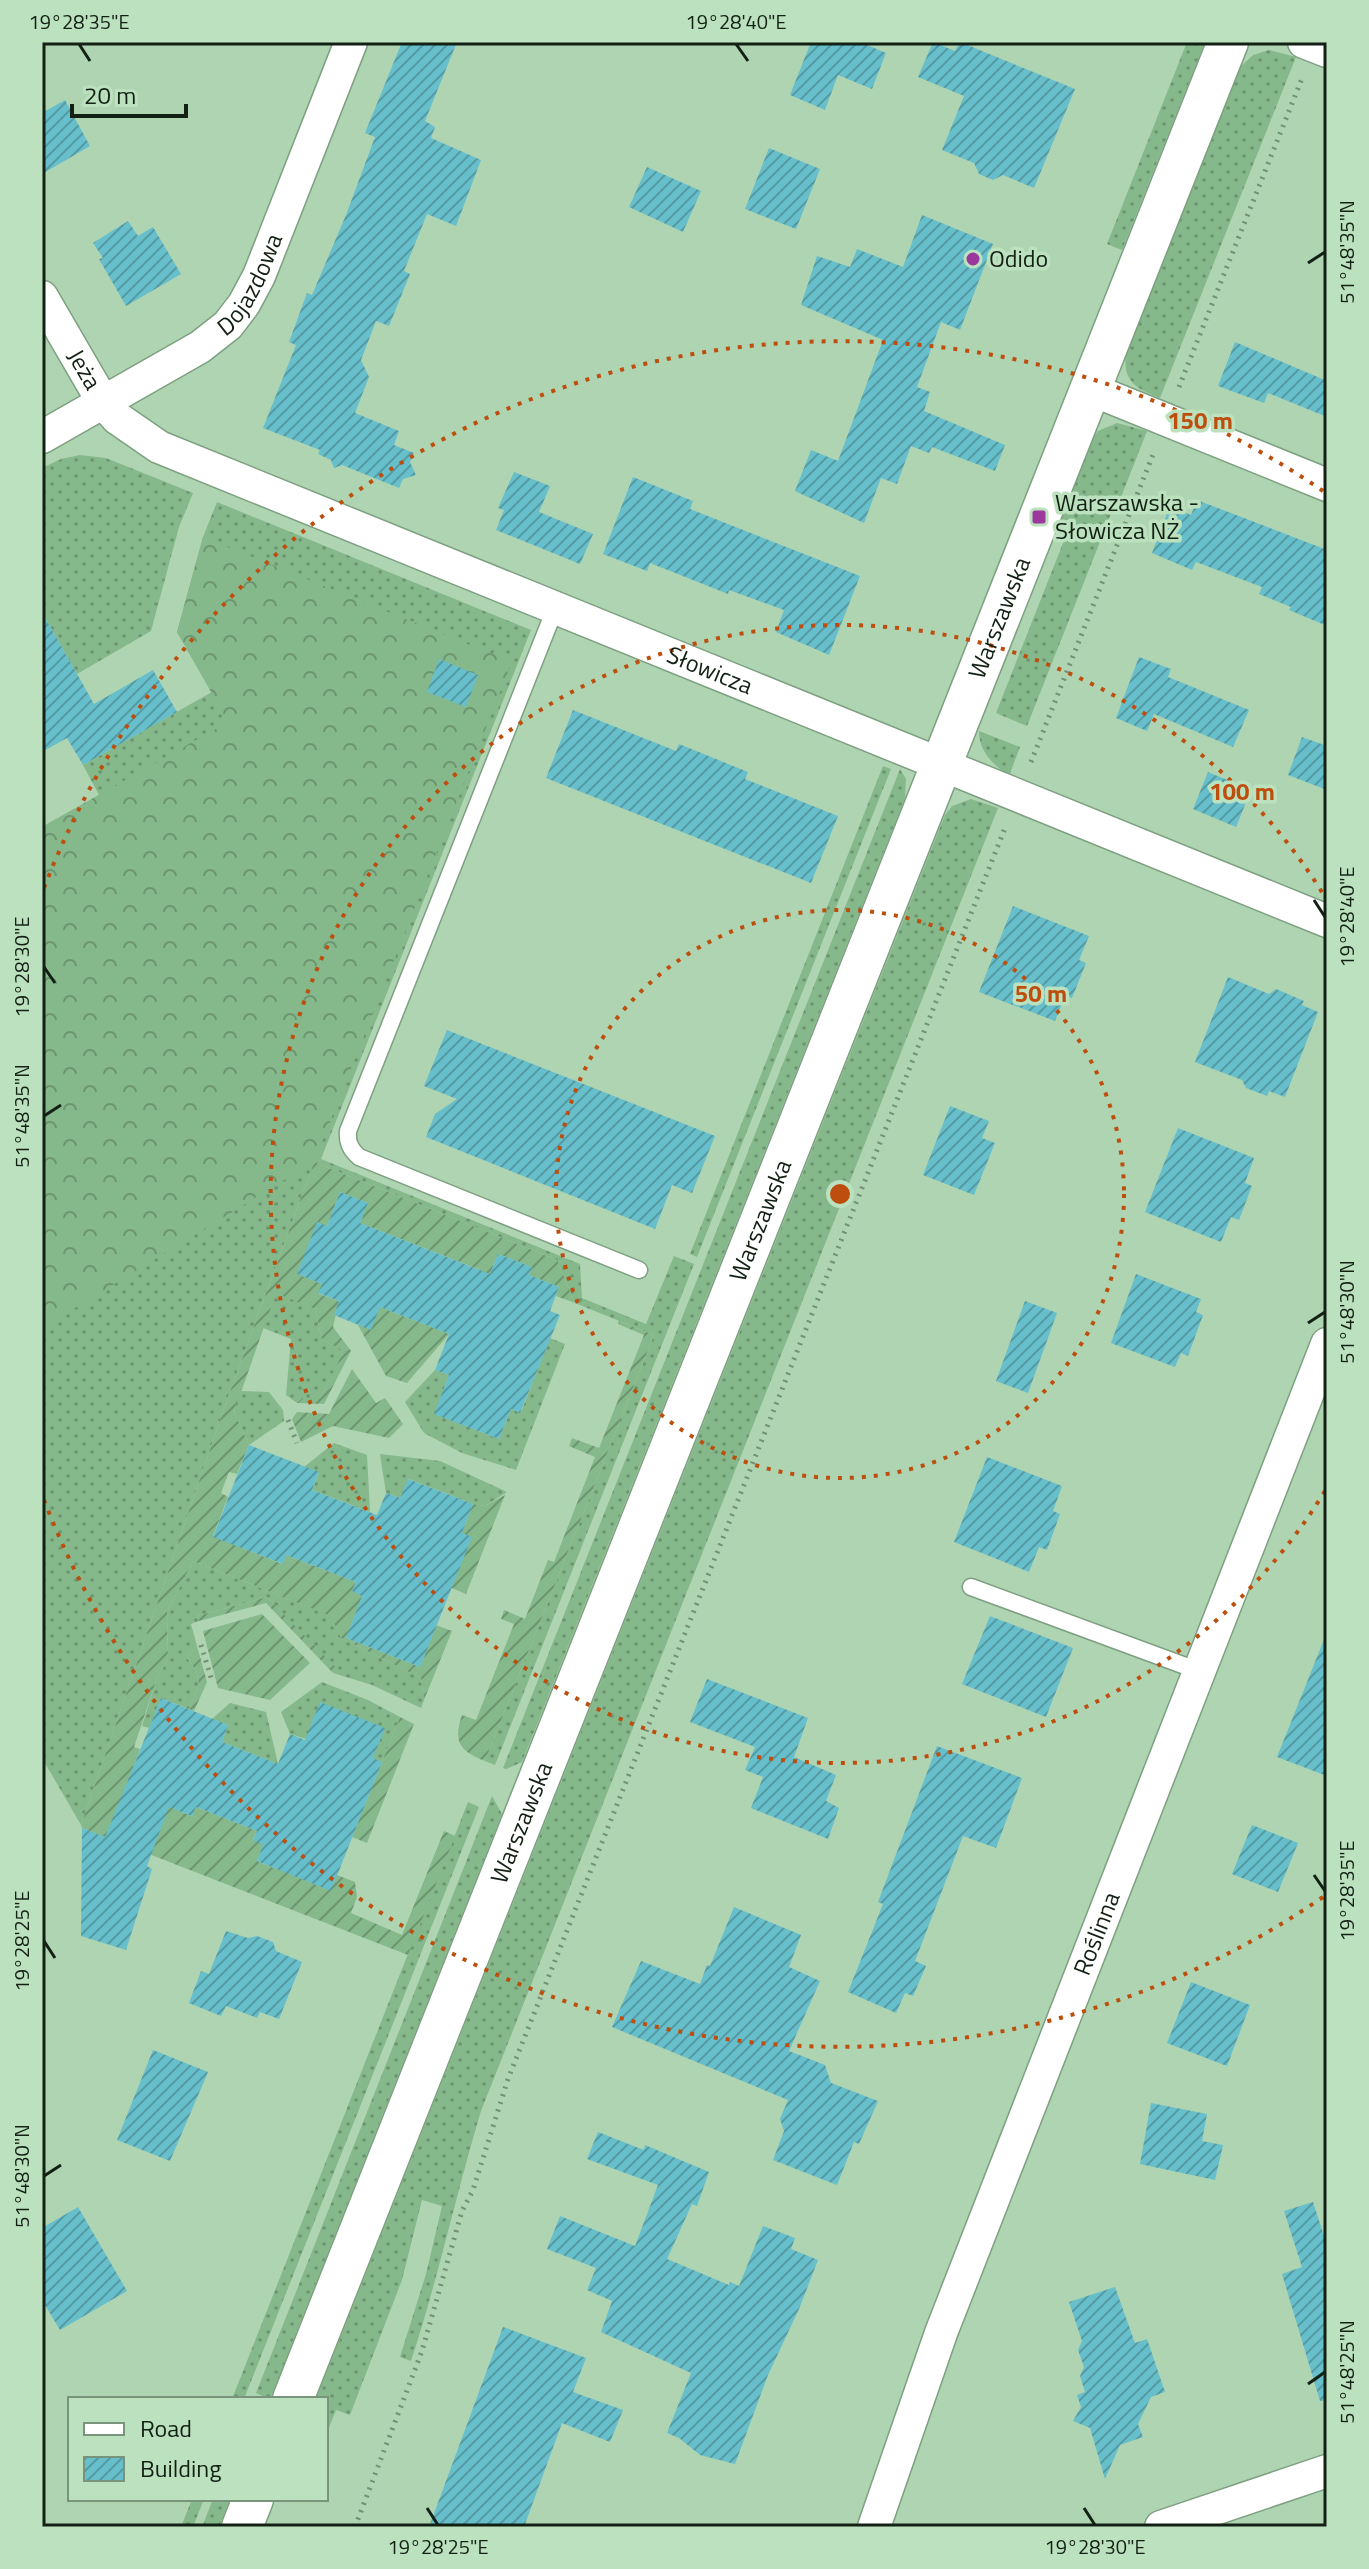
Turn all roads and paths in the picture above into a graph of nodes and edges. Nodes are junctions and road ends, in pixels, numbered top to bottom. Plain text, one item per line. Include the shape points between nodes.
1 (351, 42) edge
2 (1228, 42) edge
3 (1315, 47) edge
4 (42, 297) edge
5 (1090, 389) junction
6 (103, 402) junction
7 (1166, 420) junction
8 (42, 437) edge
9 (1327, 485) edge
10 (555, 609) junction
11 (941, 765) junction
12 (1017, 797) junction
13 (1327, 921) edge
14 (639, 1270) dead end
15 (1327, 1344) edge
16 (288, 1420) dead end
17 (297, 1443) dead end
18 (971, 1587) dead end
19 (201, 1645) dead end
20 (1199, 1671) junction
21 (212, 1681) dead end
22 (294, 2397) edge
23 (1327, 2471) edge
24 (252, 2501) edge
25 (242, 2527) edge
26 (355, 2527) edge
27 (874, 2527) edge
28 (1161, 2527) edge

1 - 6 street, Dojazdowa via 244,304 200,347
2 - 5 street, Warszawska
3 - 7 path
4 - 6 street, Jeża
5 - 7 street
5 - 11 street, Warszawska
6 - 8 street, Dojazdowa
6 - 10 street, Słowicza via 159,447
7 - 9 street
7 - 12 path
10 - 11 street, Słowicza
10 - 14 lane via 347,1140 359,1157
11 - 12 street, Słowicza
11 - 22 street, Warszawska
12 - 13 street, Słowicza
12 - 26 path via 508,2079 462,2211 422,2351
15 - 20 street, Roślinna
16 - 17 path
18 - 20 lane
19 - 21 path
20 - 27 street, Roślinna via 941,2333
23 - 28 street
24 - 25 street

